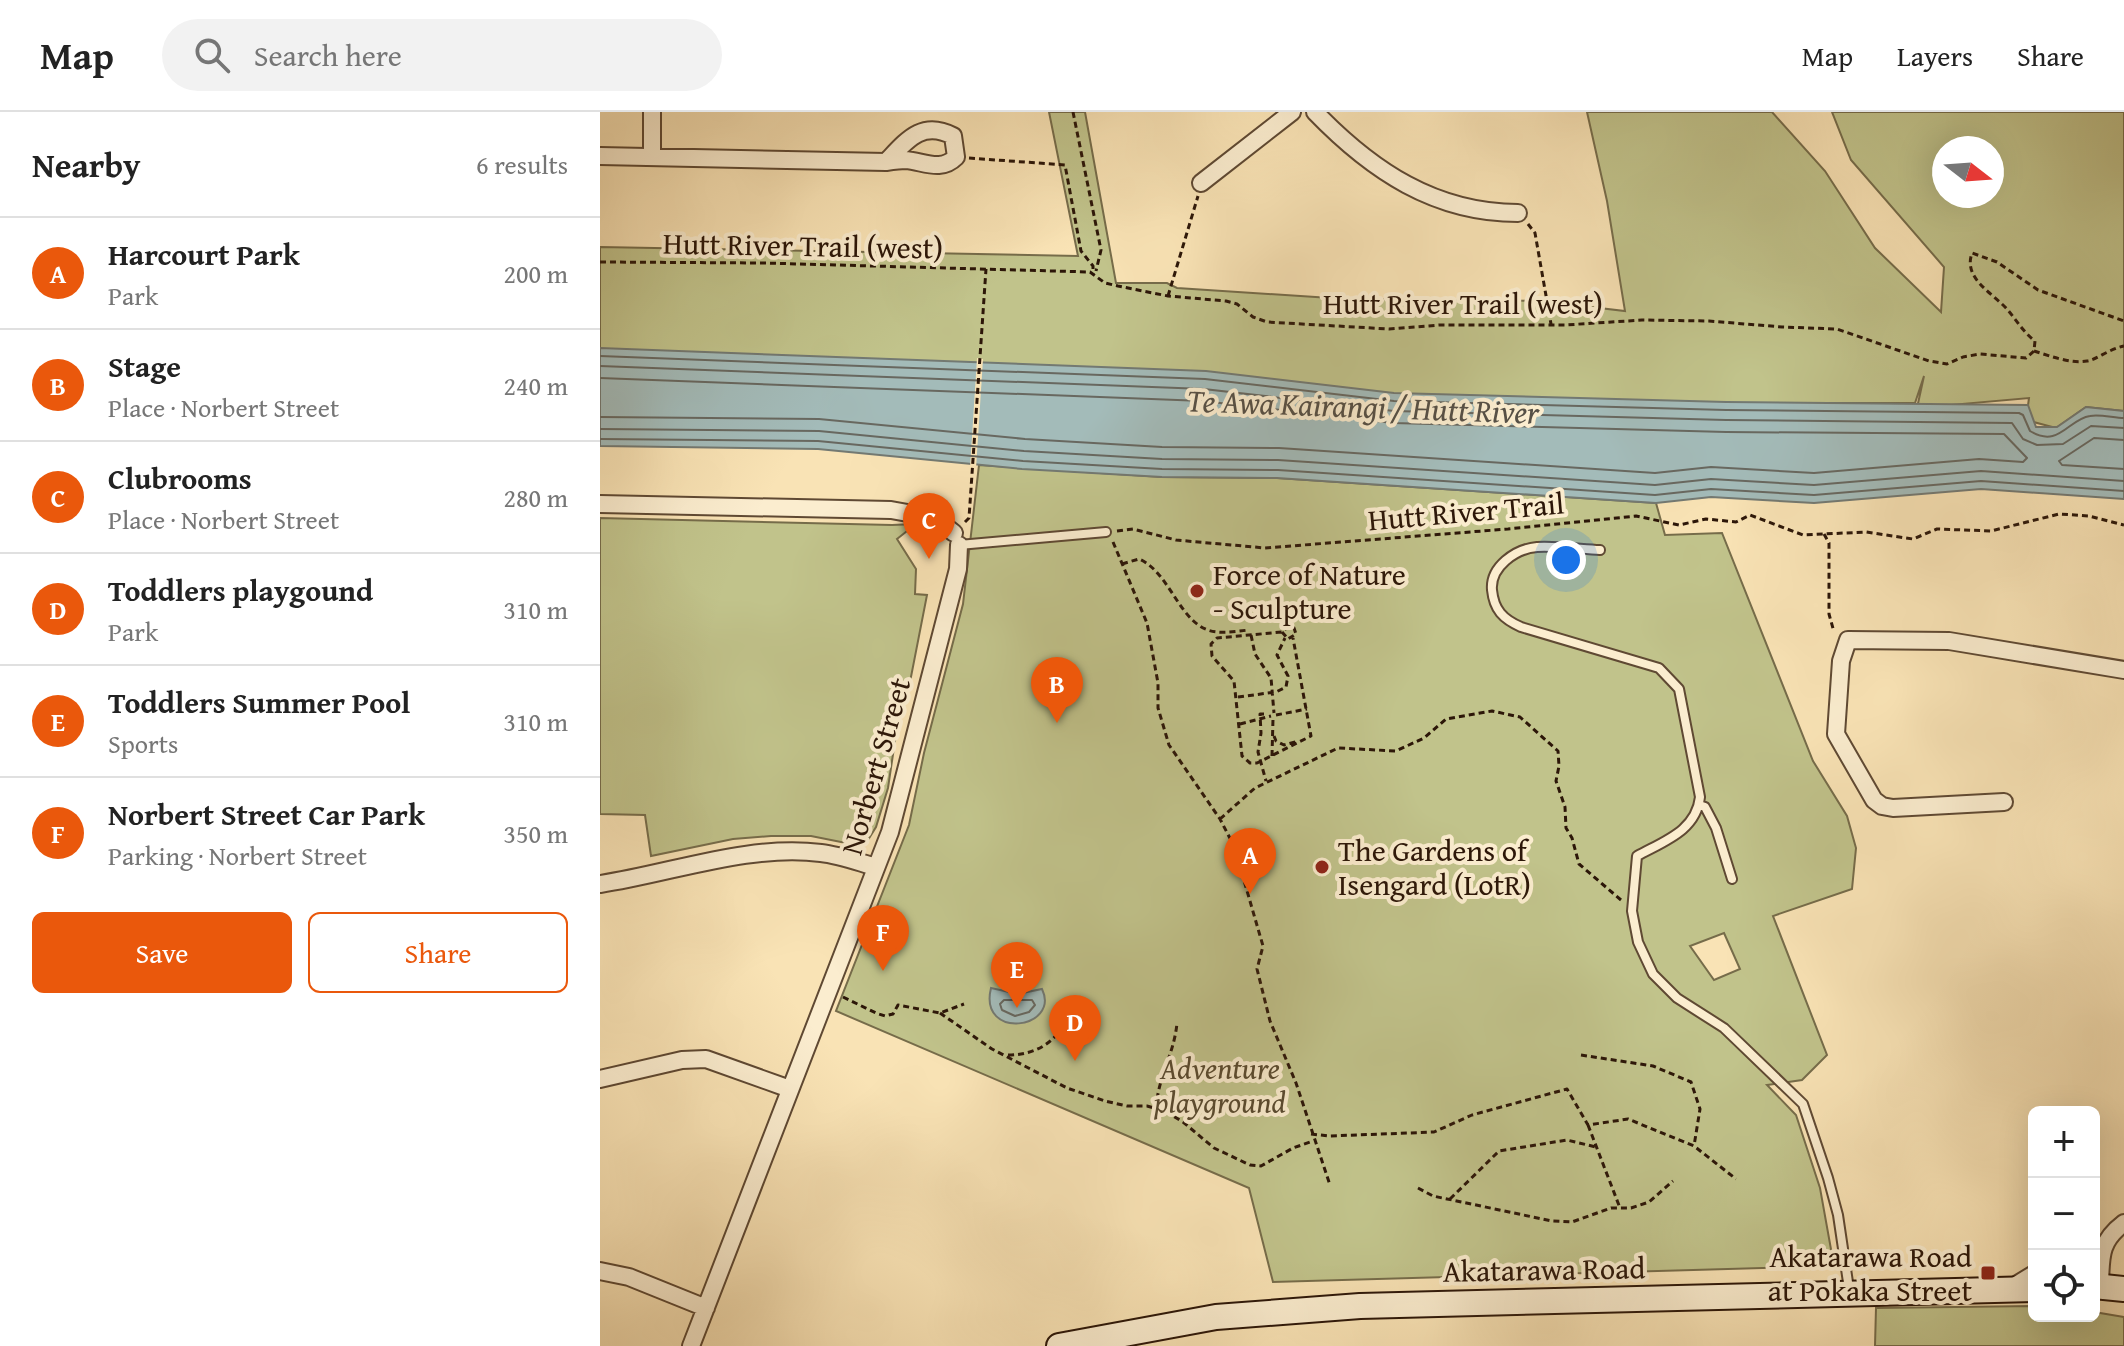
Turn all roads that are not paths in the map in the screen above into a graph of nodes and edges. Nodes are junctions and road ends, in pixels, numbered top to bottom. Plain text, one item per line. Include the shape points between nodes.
1 (652, 112) edge
2 (1292, 112) edge
3 (1315, 112) edge
4 (600, 156) edge
5 (652, 156) junction
6 (886, 162) junction
7 (1201, 183) road end
8 (1518, 213) road end
9 (600, 504) edge
10 (1106, 532) road end
11 (957, 539) junction
12 (1600, 550) dead end
13 (2124, 670) edge
14 (2004, 802) dead end
15 (1699, 805) junction
16 (876, 867) junction
17 (1732, 879) dead end
18 (600, 884) edge
19 (600, 1079) edge
20 (790, 1089) junction
21 (2118, 1228) edge
22 (2100, 1237) edge
23 (2100, 1264) edge
24 (600, 1271) edge
25 (2028, 1277) edge
26 (2100, 1286) edge
27 (2028, 1289) edge
28 (2124, 1289) edge
29 (2006, 1290) junction
30 (1850, 1294) junction
31 (706, 1308) junction
32 (691, 1346) edge
33 (1059, 1346) edge

1 - 5 street
2 - 7 street
3 - 8 street via 1400,182 1468,210
4 - 5 street
5 - 6 street
6 - 6 street via 923,130 940,129 953,136 956,157 949,164
9 - 11 street via 891,510 935,518
10 - 11 lane
11 - 16 street, Norbert Street via 958,569 890,832
12 - 15 lane via 1534,547 1508,559 1491,582 1496,609 1521,627 1659,668 1679,689
13 - 14 street via 1949,641 1848,640 1841,661 1836,734 1874,800 1893,808
15 - 17 lane via 1716,828
15 - 30 lane via 1688,827 1637,856 1632,911 1638,942 1653,974 1677,998 1724,1028 1803,1104 1838,1215
16 - 18 street via 823,853 788,851
16 - 20 street, Norbert Street
19 - 20 street via 706,1059
20 - 31 street, Norbert Street
21 - 22 street
21 - 23 street via 2102,1250
24 - 31 street
25 - 29 street
26 - 28 street
27 - 29 street, Akatarawa Road
29 - 30 street, Akatarawa Road
30 - 33 street, Akatarawa Road via 1360,1306 1216,1317
31 - 32 street, Norbert Street

